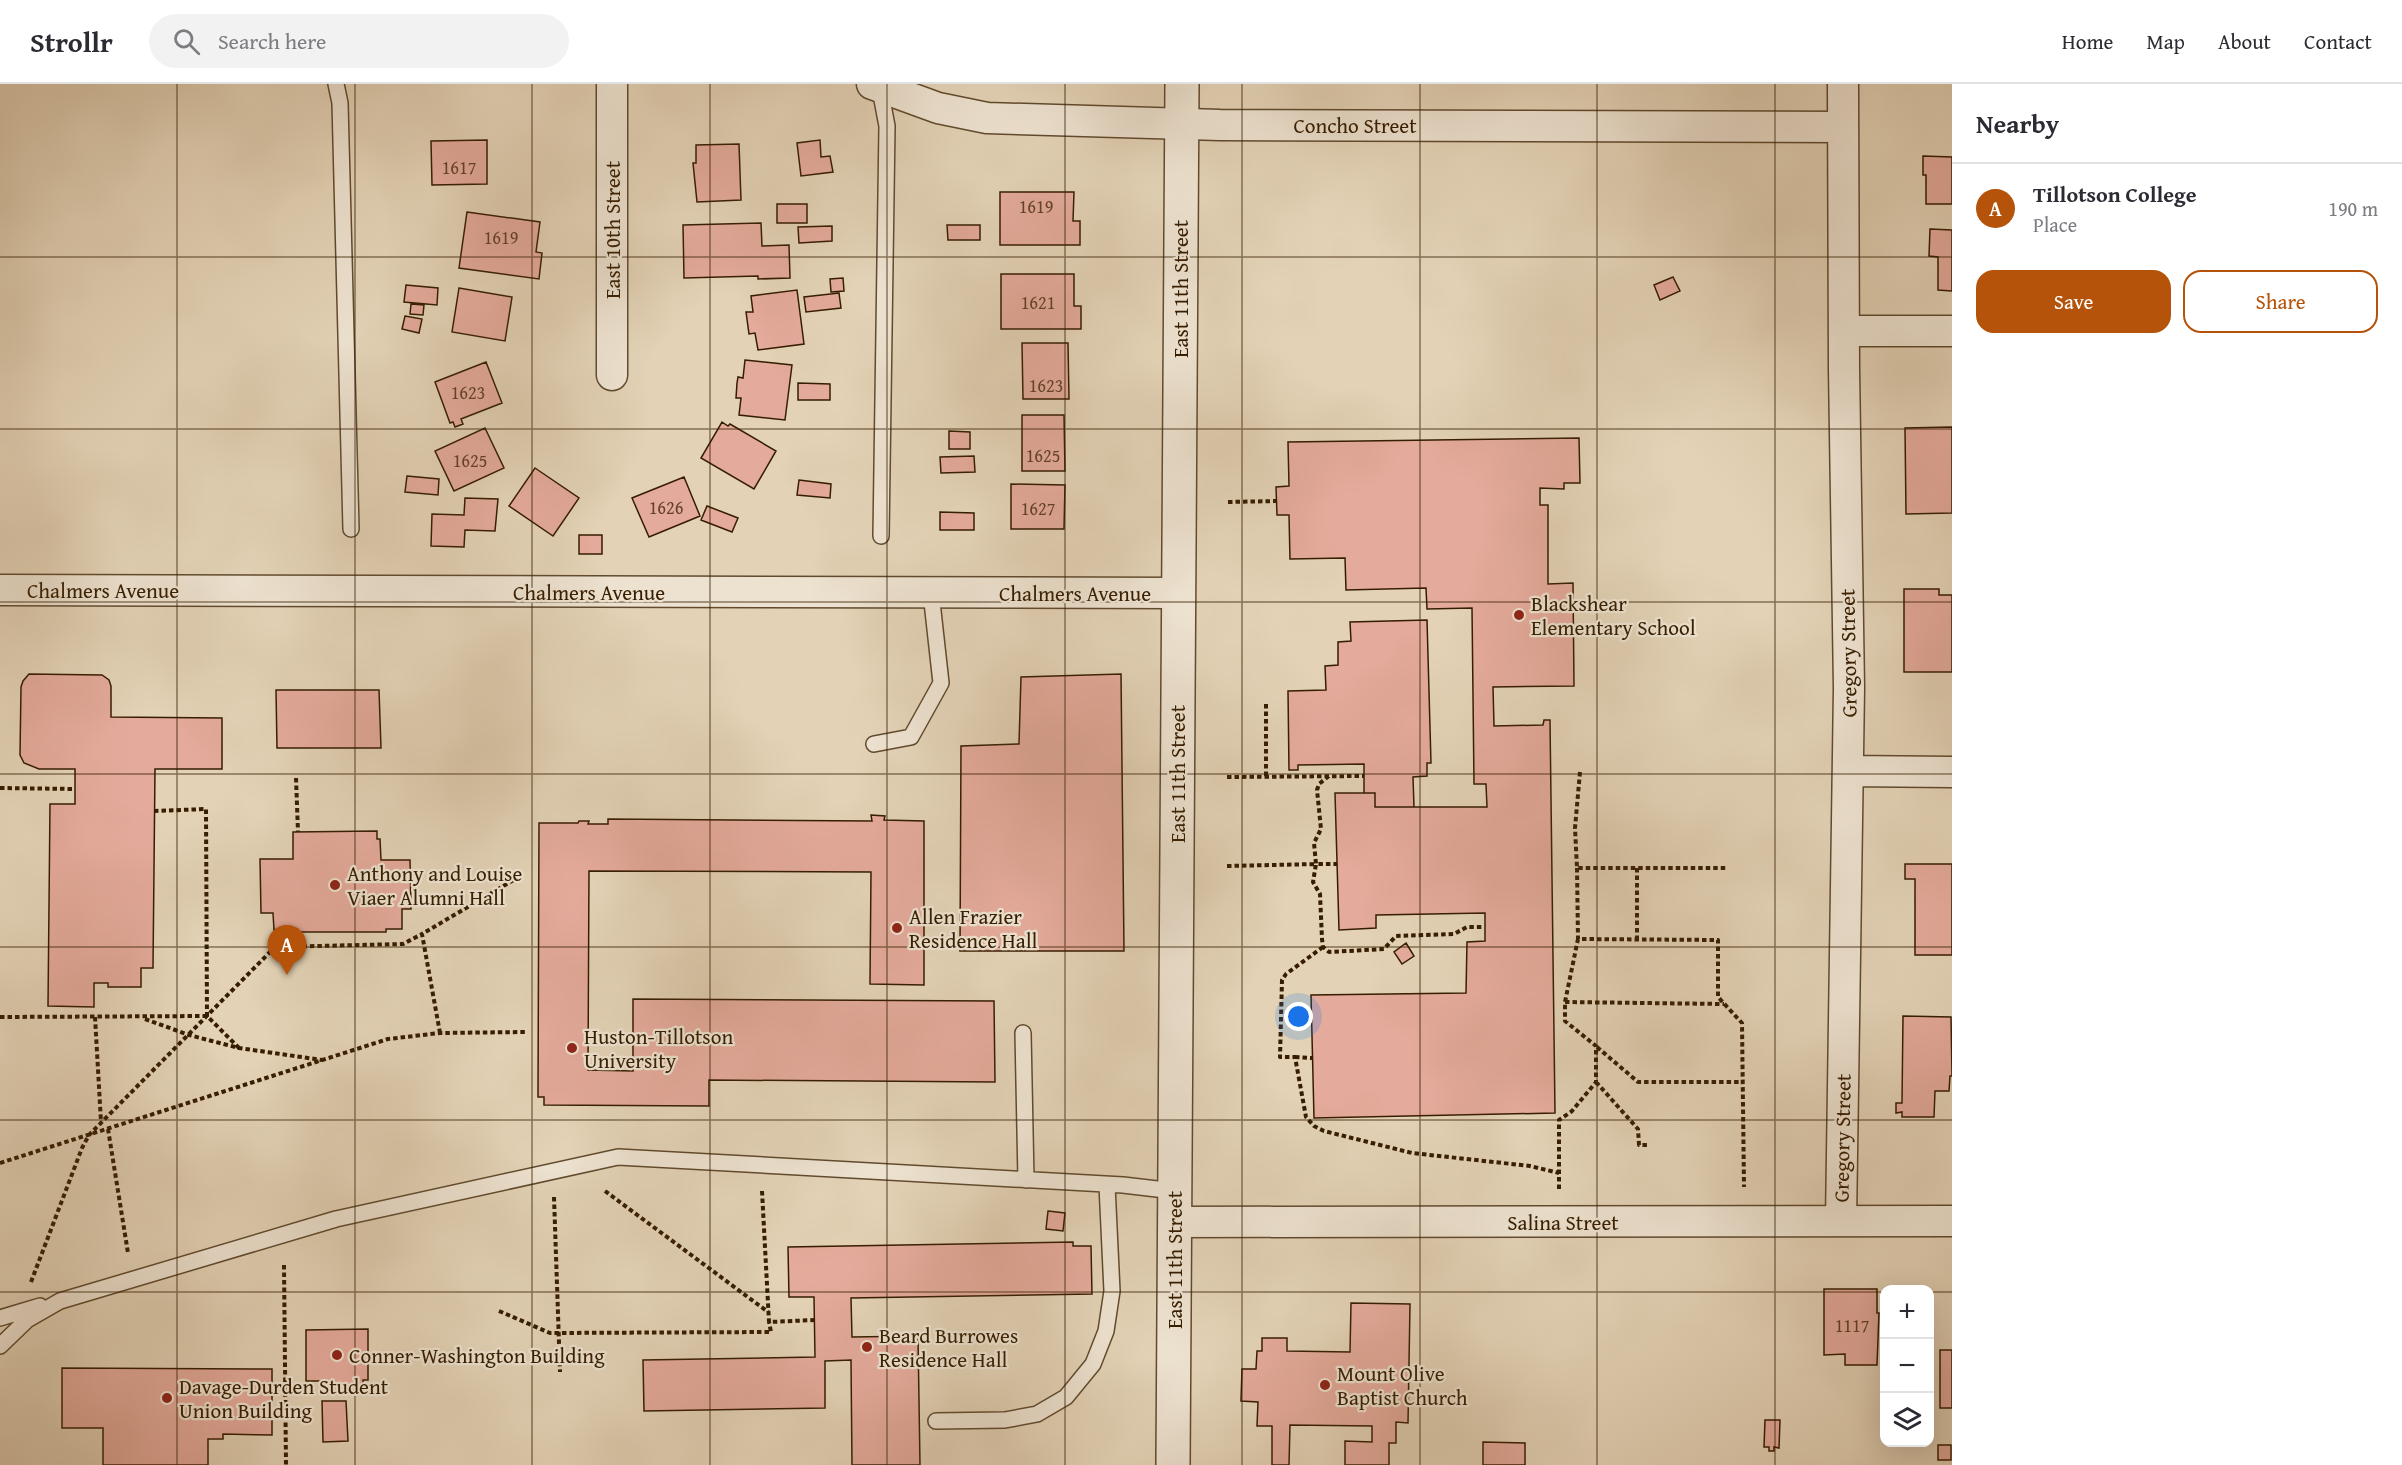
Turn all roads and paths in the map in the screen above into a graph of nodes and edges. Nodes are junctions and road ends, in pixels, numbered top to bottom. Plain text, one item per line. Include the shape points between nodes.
1 (336, 84) edge
2 (612, 84) edge
3 (1182, 84) edge
4 (1843, 84) edge
5 (877, 85) edge
6 (1181, 124) junction
7 (1843, 127) junction
8 (1844, 331) junction
9 (1952, 331) edge
10 (612, 375) dead end
11 (1277, 501) dead end
12 (1228, 502) dead end
13 (351, 530) dead end
14 (881, 536) dead end
15 (0, 590) edge
16 (931, 593) junction
17 (1178, 593) junction
18 (1266, 704) dead end
19 (874, 744) dead end
20 (1848, 771) junction
21 (1580, 772) dead end
22 (1952, 772) edge
23 (1364, 776) dead end
24 (1227, 777) dead end
25 (1266, 777) junction
26 (1329, 777) junction
27 (296, 778) dead end
28 (0, 788) edge
29 (75, 789) dead end
30 (154, 811) dead end
31 (298, 832) dead end
32 (1316, 864) junction
33 (1337, 864) dead end
34 (1227, 866) dead end
35 (1577, 868) junction
36 (1637, 868) junction
37 (1727, 868) dead end
38 (522, 875) dead end
39 (1484, 927) dead end
40 (422, 934) junction
41 (1578, 939) junction
42 (1637, 940) junction
43 (1323, 947) junction
44 (1565, 1002) junction
45 (1725, 1004) junction
46 (207, 1016) junction
47 (0, 1017) edge
48 (94, 1017) junction
49 (143, 1018) junction
50 (526, 1032) dead end
51 (1023, 1033) dead end
52 (440, 1034) junction
53 (189, 1035) junction
54 (1596, 1046) junction
55 (239, 1048) junction
56 (1294, 1057) junction
57 (1312, 1058) dead end
58 (322, 1060) junction
59 (1596, 1082) junction
60 (1743, 1082) junction
61 (101, 1123) junction
62 (108, 1129) junction
63 (89, 1135) junction
64 (1648, 1145) dead end
65 (0, 1163) edge
66 (1559, 1173) junction
67 (1026, 1180) junction
68 (1107, 1185) junction
69 (762, 1188) dead end
70 (605, 1191) dead end
71 (1558, 1193) dead end
72 (1744, 1193) dead end
73 (554, 1197) dead end
74 (1174, 1206) junction
75 (1841, 1221) junction
76 (1952, 1221) edge
77 (284, 1265) dead end
78 (132, 1279) junction
79 (30, 1283) dead end
80 (60, 1301) junction
81 (499, 1311) dead end
82 (768, 1312) junction
83 (0, 1318) edge
84 (814, 1320) dead end
85 (769, 1322) junction
86 (558, 1333) junction
87 (0, 1346) edge
88 (560, 1372) dead end
89 (936, 1421) dead end
90 (286, 1465) edge
91 (1173, 1465) edge

1 - 13 lane via 340,103
2 - 10 street, East 10th Street
3 - 6 street, East 11th Street
4 - 7 street, Gregory Street
5 - 6 street, Concho Street via 938,108 987,118
5 - 14 lane via 887,126
6 - 7 street, Concho Street
6 - 17 street, East 11th Street
7 - 8 street, Gregory Street
8 - 9 street
8 - 20 street, Gregory Street
11 - 12 path
15 - 16 street, Chalmers Avenue
16 - 17 street, Chalmers Avenue
16 - 19 lane via 941,683 911,736
17 - 74 street, East 11th Street
18 - 25 path
20 - 22 street
20 - 75 street, Gregory Street
21 - 35 path via 1575,828
23 - 26 path
24 - 25 path
25 - 26 path
26 - 32 path via 1317,790 1321,829 1314,843
27 - 31 path
28 - 29 path
30 - 46 path via 206,809
32 - 33 path
32 - 34 path
32 - 43 path via 1313,882 1320,894
35 - 36 path
35 - 41 path
36 - 37 path
36 - 42 path
38 - 40 path
39 - 43 path via 1467,927 1454,934 1396,936 1384,949 1329,952
40 - 46 path via 403,944 275,947
40 - 52 path
41 - 42 path
41 - 44 path
42 - 45 path via 1718,940 1718,998
43 - 56 path via 1282,980 1280,1057
44 - 45 path
44 - 54 path via 1564,1021
45 - 60 path via 1742,1023
46 - 49 path
46 - 53 path
46 - 55 path
47 - 48 path
48 - 49 path
48 - 61 path
49 - 53 path
50 - 52 path
51 - 67 lane
52 - 58 path via 388,1039
53 - 55 path
53 - 61 path
54 - 59 path
54 - 60 path via 1638,1082
55 - 58 path
56 - 57 path
56 - 66 path via 1306,1117 1324,1131 1412,1152
58 - 62 path
59 - 64 path via 1638,1129 1639,1145
59 - 66 path via 1572,1111 1559,1120
60 - 72 path
61 - 63 path
62 - 63 path
62 - 78 path
63 - 65 path
63 - 79 path
66 - 71 path
67 - 68 lane
67 - 78 lane via 618,1157 336,1219
68 - 74 lane
68 - 89 lane via 1112,1291 1106,1330 1093,1364 1066,1397 1037,1414 1005,1420
69 - 82 path
70 - 82 path
73 - 86 path
74 - 75 street, Salina Street
74 - 91 street, East 11th Street
75 - 76 street, Salina Street
77 - 90 path
78 - 80 lane
80 - 83 lane
80 - 87 lane via 27,1320
81 - 86 path
82 - 85 path
84 - 85 path
85 - 86 path via 771,1332
86 - 88 path

